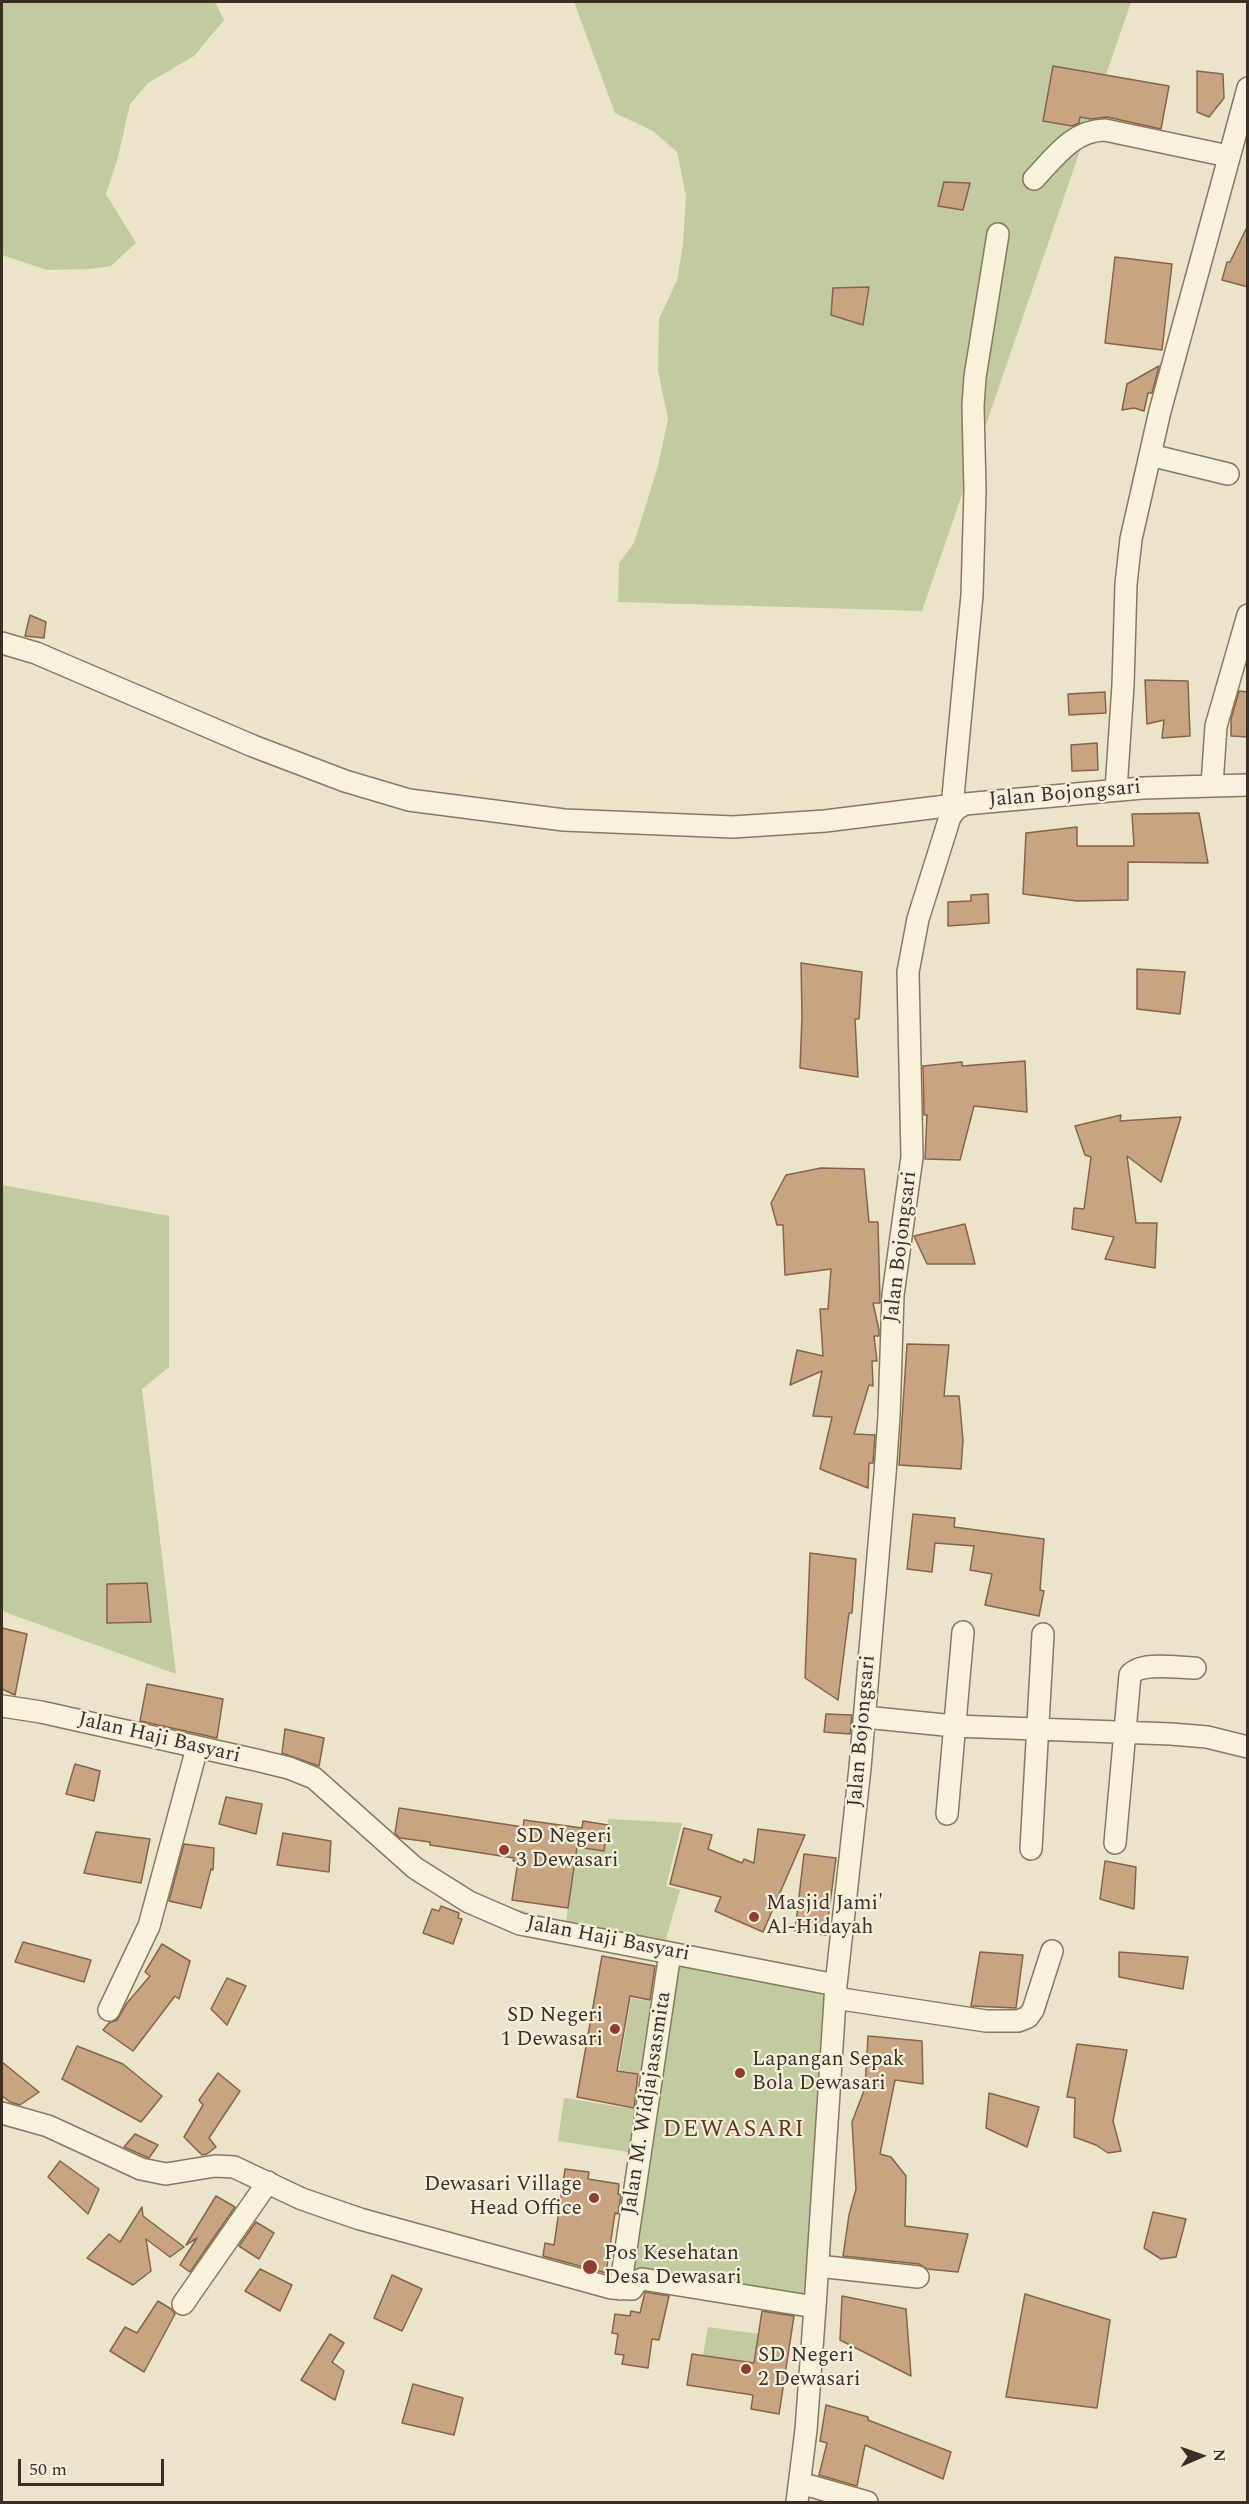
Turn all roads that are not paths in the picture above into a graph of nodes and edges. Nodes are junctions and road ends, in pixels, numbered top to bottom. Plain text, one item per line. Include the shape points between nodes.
1 (1248, 88) edge
2 (1228, 156) junction
3 (1034, 179) dead end
4 (998, 234) dead end
5 (1150, 455) junction
6 (1228, 474) dead end
7 (1248, 615) edge
8 (2, 643) edge
9 (1212, 784) junction
10 (1248, 785) edge
11 (1116, 790) junction
12 (954, 808) junction
13 (963, 1632) dead end
14 (1042, 1634) dead end
15 (1195, 1668) dead end
16 (2, 1706) edge
17 (865, 1717) junction
18 (954, 1726) junction
19 (1036, 1729) junction
20 (1125, 1732) junction
21 (1248, 1747) edge
22 (197, 1748) junction
23 (947, 1814) dead end
24 (1115, 1843) dead end
25 (1031, 1849) dead end
26 (1052, 1951) dead end
27 (670, 1953) junction
28 (836, 1992) junction
29 (109, 2010) dead end
30 (2, 2113) edge
31 (268, 2182) junction
32 (818, 2266) junction
33 (918, 2277) dead end
34 (620, 2289) junction
35 (183, 2304) dead end
36 (815, 2307) junction
37 (798, 2493) edge
38 (867, 2502) edge

1 - 2 street
2 - 3 street via 1093,130 1065,146
2 - 5 street
4 - 12 street via 975,377 972,595
5 - 6 street
5 - 11 street via 1131,538 1126,584
7 - 9 street via 1216,726
8 - 12 street via 36,653 242,741 409,800 564,820 733,827
9 - 10 street, Jalan Bojongsari
9 - 11 street, Jalan Bojongsari
11 - 12 street, Jalan Bojongsari
12 - 17 street, Jalan Bojongsari via 918,919 908,972 912,1157 893,1295 889,1416
13 - 18 street
14 - 19 street
15 - 20 street via 1144,1667 1132,1672
16 - 22 street, Jalan Haji Basyari
17 - 18 street
17 - 28 street, Jalan Bojongsari
18 - 19 street
18 - 23 street
19 - 20 street
19 - 25 street
20 - 21 street via 1207,1737
20 - 24 street
22 - 27 street, Jalan Haji Basyari via 289,1768 314,1778 407,1862 469,1902 535,1928
22 - 29 street via 148,1926
26 - 28 street, Jalan Haji Basyari via 1034,2010 1018,2021 986,2020
27 - 28 street, Jalan Haji Basyari
27 - 34 street, Jalan M. Widjajasasmita
28 - 32 street, Jalan Bojongsari
30 - 31 street via 48,2126 141,2169 166,2174 224,2166
31 - 34 street via 302,2199 360,2219
31 - 35 street
32 - 33 street
32 - 36 street, Jalan Bojongsari
34 - 36 street via 632,2289 642,2279
36 - 37 street, Jalan Bojongsari
37 - 38 street

